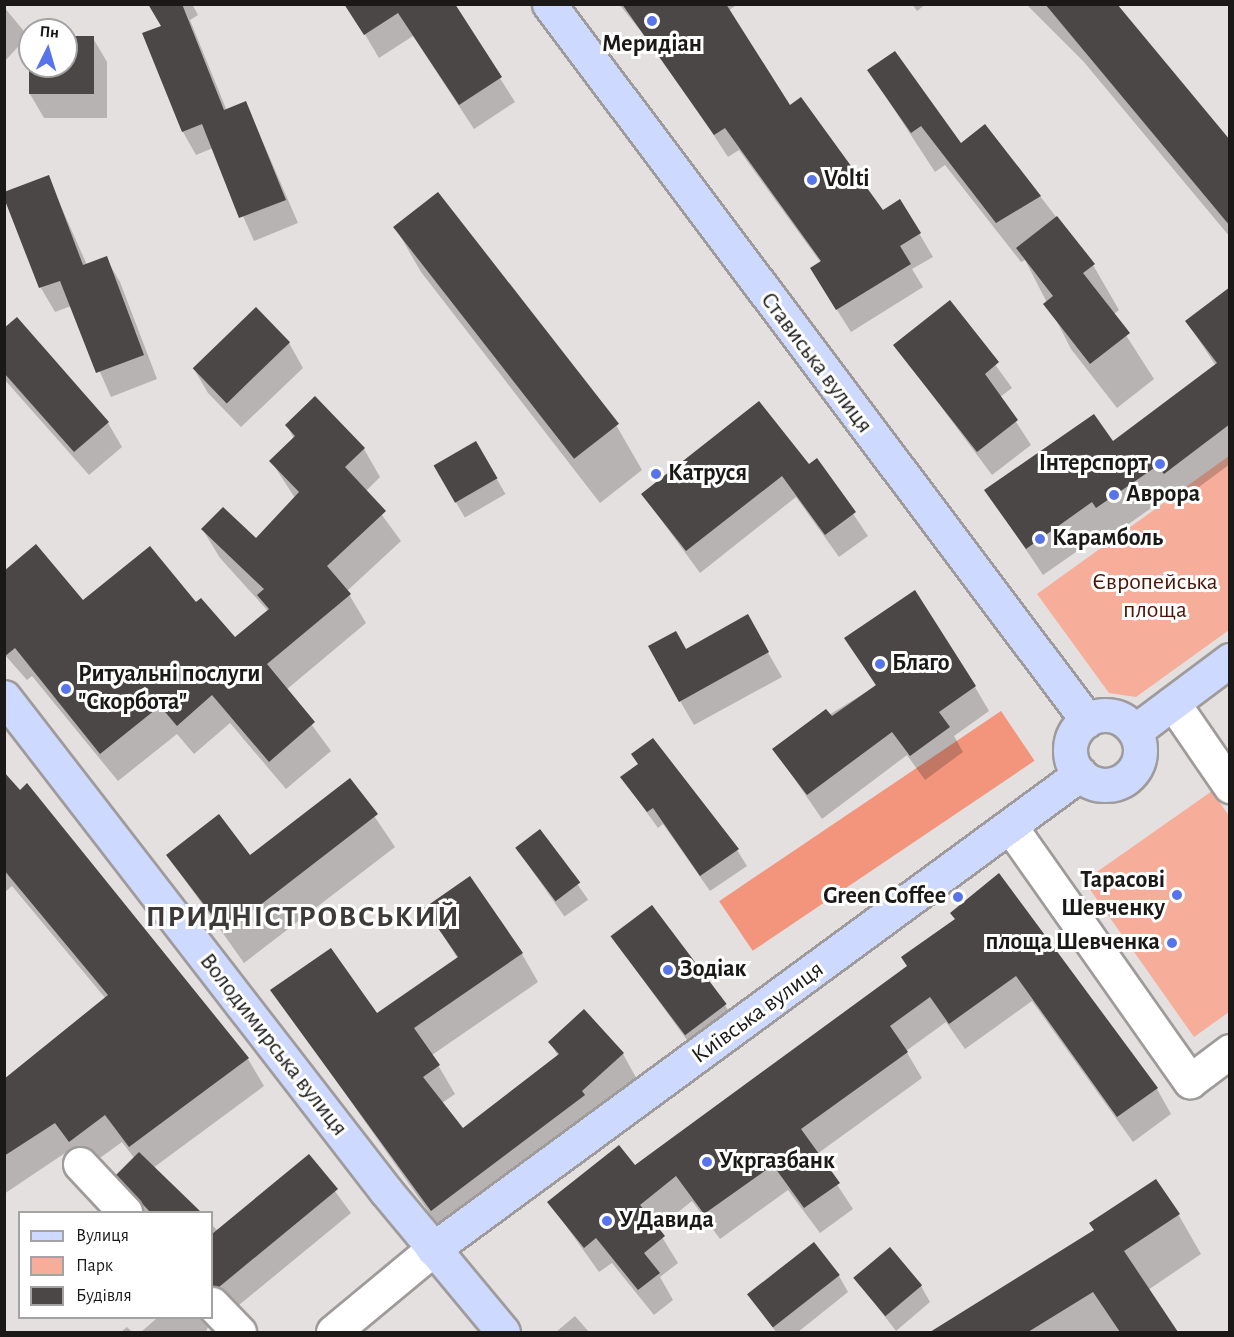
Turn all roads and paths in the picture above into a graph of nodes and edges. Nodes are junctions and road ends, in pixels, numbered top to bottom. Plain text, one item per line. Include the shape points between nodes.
1 (549, 4) edge
2 (1230, 660) edge
3 (4, 697) edge
4 (1173, 703) junction
5 (1087, 720) junction
6 (1135, 731) junction
7 (1080, 774) junction
8 (1230, 786) edge
9 (1012, 829) junction
10 (1230, 1051) edge
11 (80, 1164) dead end
12 (124, 1211) edge
13 (433, 1249) junction
14 (213, 1305) edge
15 (239, 1332) edge
16 (333, 1332) edge
17 (503, 1332) edge

1 - 5 main road, Стависька вулиця
2 - 4 main road
3 - 13 main road, Володимирська вулиця
4 - 6 main road
4 - 8 street
5 - 6 main road via 1116,716
5 - 7 main road via 1071,742
6 - 7 main road via 1141,752 1131,774 1099,784
7 - 9 main road, Київська вулиця
9 - 10 street via 1190,1081
9 - 13 main road, Київська вулиця
11 - 12 street
13 - 16 street
13 - 17 main road, Володимирська вулиця
14 - 15 street

